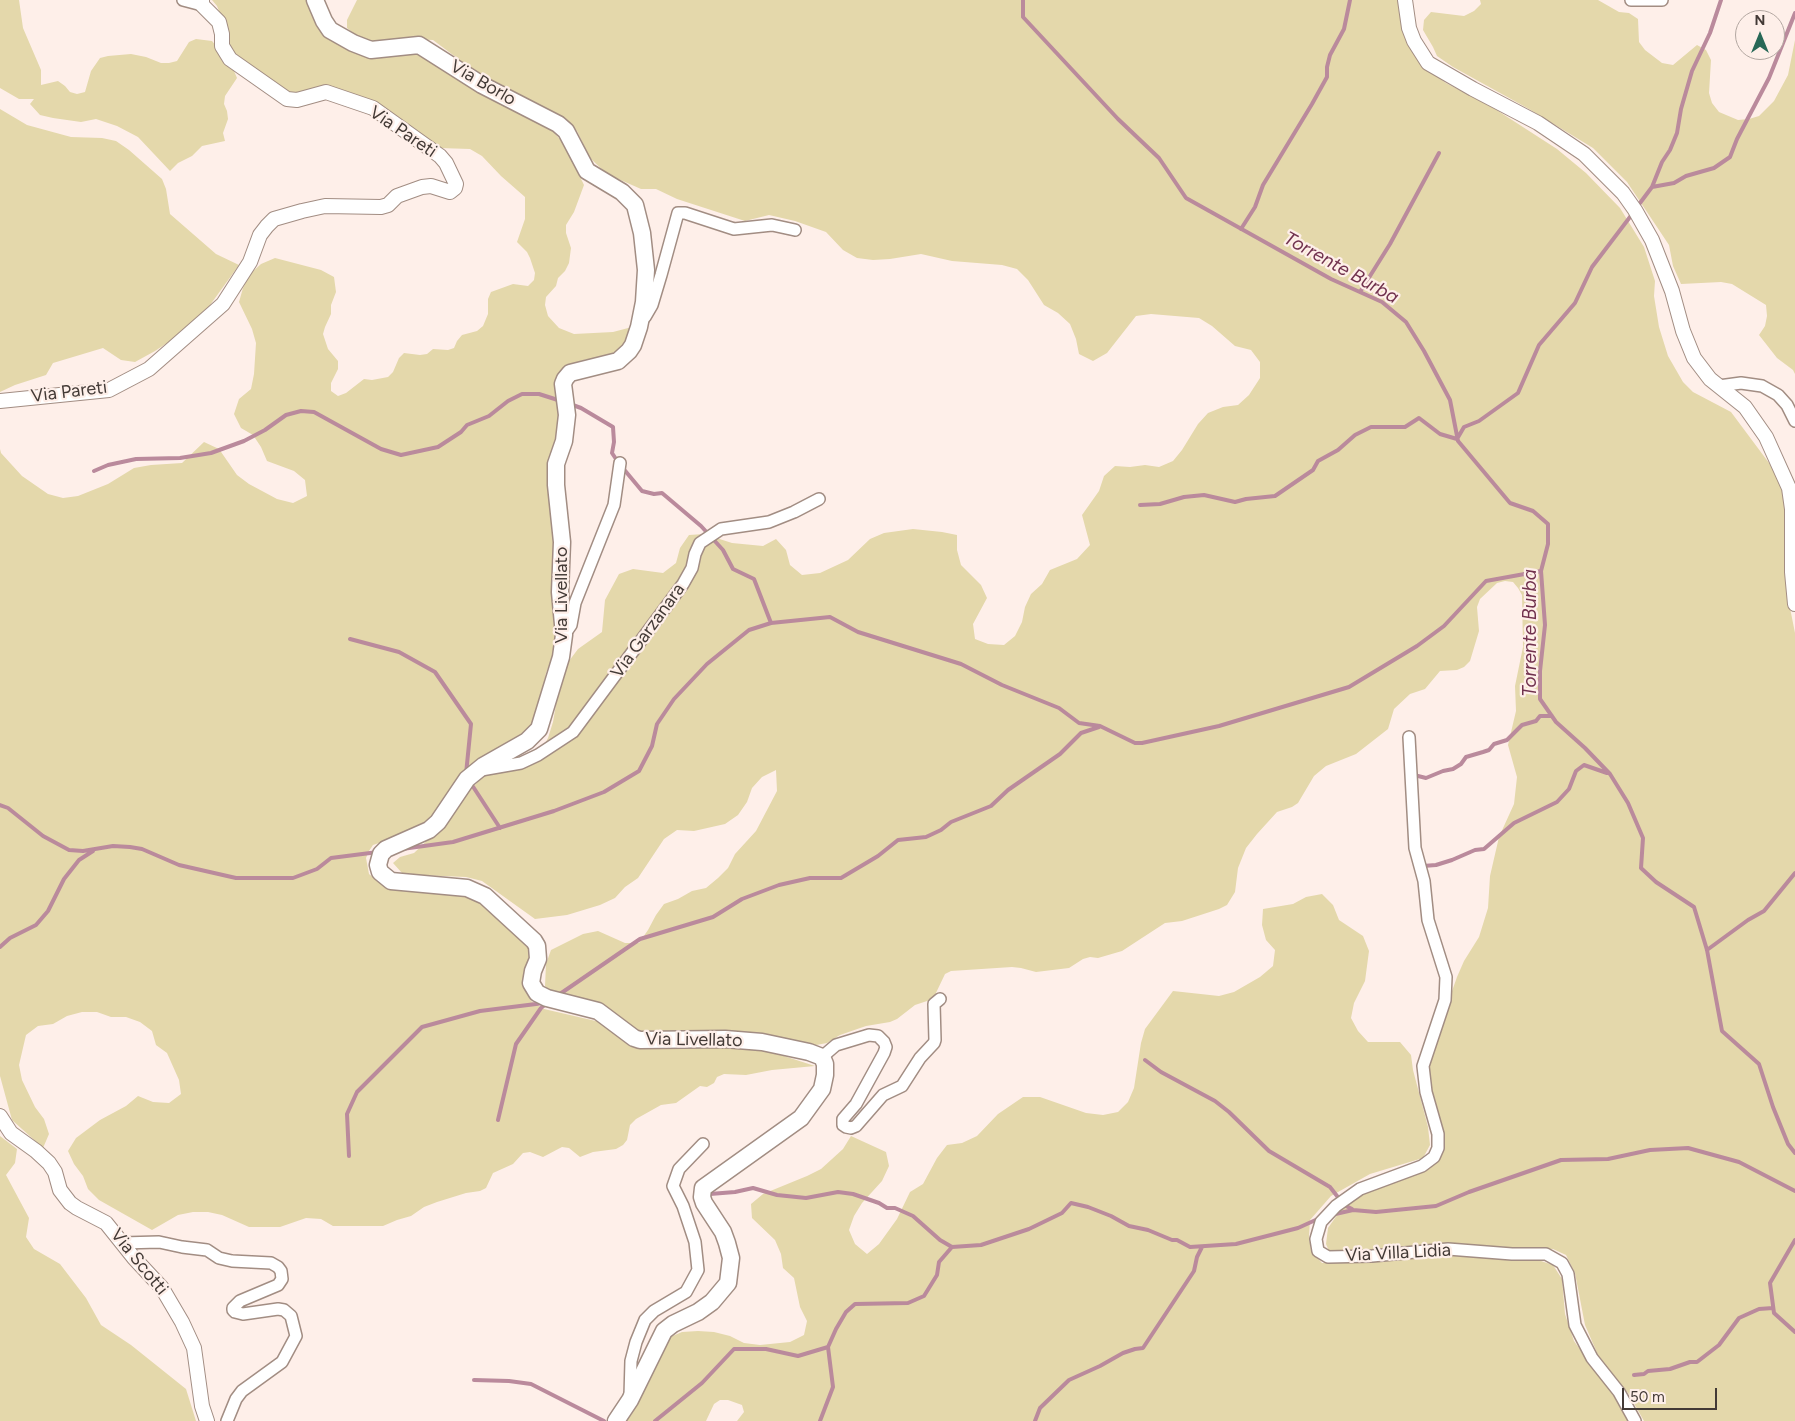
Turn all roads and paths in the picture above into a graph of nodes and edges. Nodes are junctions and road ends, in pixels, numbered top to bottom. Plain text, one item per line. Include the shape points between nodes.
1 (183, 0) edge
2 (316, 0) edge
3 (1405, 0) edge
4 (1631, 0) edge
5 (1662, 0) edge
6 (202, 2) edge
7 (635, 205) joint
8 (796, 230) dead end
9 (639, 327) junction
10 (1719, 386) junction
11 (0, 402) edge
12 (1795, 421) edge
13 (620, 463) dead end
14 (819, 499) dead end
15 (1795, 604) edge
16 (564, 635) junction
17 (1409, 736) dead end
18 (476, 771) junction
19 (940, 999) dead end
20 (822, 1058) junction
21 (0, 1116) edge
22 (703, 1144) dead end
23 (122, 1242) junction
24 (630, 1400) junction
25 (207, 1421) edge
26 (227, 1421) edge
27 (616, 1421) edge
28 (1635, 1421) edge

1 - 6 street
2 - 7 main road, Via Borlo via 330,30 353,44 372,50 419,45 482,84 558,124 566,131 587,172 622,192
3 - 10 street via 1414,41 1428,63 1538,124 1584,154 1623,193 1652,240 1694,358 1701,370
4 - 5 street
6 - 11 street, Via Pareti via 218,22 222,46 230,58 287,99 297,100 326,92 373,108 440,156 456,184 455,188 450,192 431,186 422,187 397,196 381,207 325,206 274,220 260,235 250,262 223,304 149,370 109,390
7 - 9 main road, Via Livellato via 646,270
8 - 9 street via 772,225 734,229 678,213 652,305
9 - 16 main road, Via Livellato via 633,345 618,361 570,373 563,384 567,415 564,441 556,464 556,485 562,542 560,592
10 - 12 street via 1741,383 1762,386 1778,395
10 - 15 street via 1745,407 1766,436 1789,488
13 - 16 street via 614,505 575,603 572,626
14 - 18 street, Via Garzanara via 769,522 721,529 700,543 683,584 573,732 521,763
16 - 18 main road, Via Livellato via 561,657 539,729 527,741
17 - 28 street, Via Villa Lidia via 1415,848 1424,881 1428,920 1446,977 1445,1000 1423,1066 1426,1092 1438,1134 1438,1148 1434,1157 1422,1166 1360,1189 1336,1206 1321,1222 1316,1239 1318,1251 1328,1257 1448,1249 1546,1254 1562,1263 1568,1274 1575,1326 1592,1358 1619,1392
18 - 20 main road, Via Livellato via 429,830 381,854 378,865 385,877 400,883 466,888 486,896 537,946 538,959 531,983 537,992 547,998 598,1011 634,1038 762,1042
19 - 20 street via 934,1004 934,1043 902,1086 883,1095 856,1126 846,1127 843,1119 856,1104 884,1053 884,1042 878,1036 869,1035 836,1045
20 - 24 main road via 825,1064 822,1089 801,1118 703,1188 704,1203 727,1242 731,1268 728,1283 712,1302 664,1331
21 - 23 street, Via Scotti via 11,1133 49,1163 60,1190 70,1203 106,1223
22 - 24 street via 678,1169 673,1186 695,1242 698,1270 686,1292 645,1320 631,1361
23 - 25 street, Via Scotti via 162,1288 186,1328 196,1358
23 - 26 street via 159,1242 206,1250 232,1261 271,1263 281,1271 278,1285 240,1301 233,1310 243,1314 284,1310 291,1316 296,1336 282,1362 242,1391
24 - 27 main road

